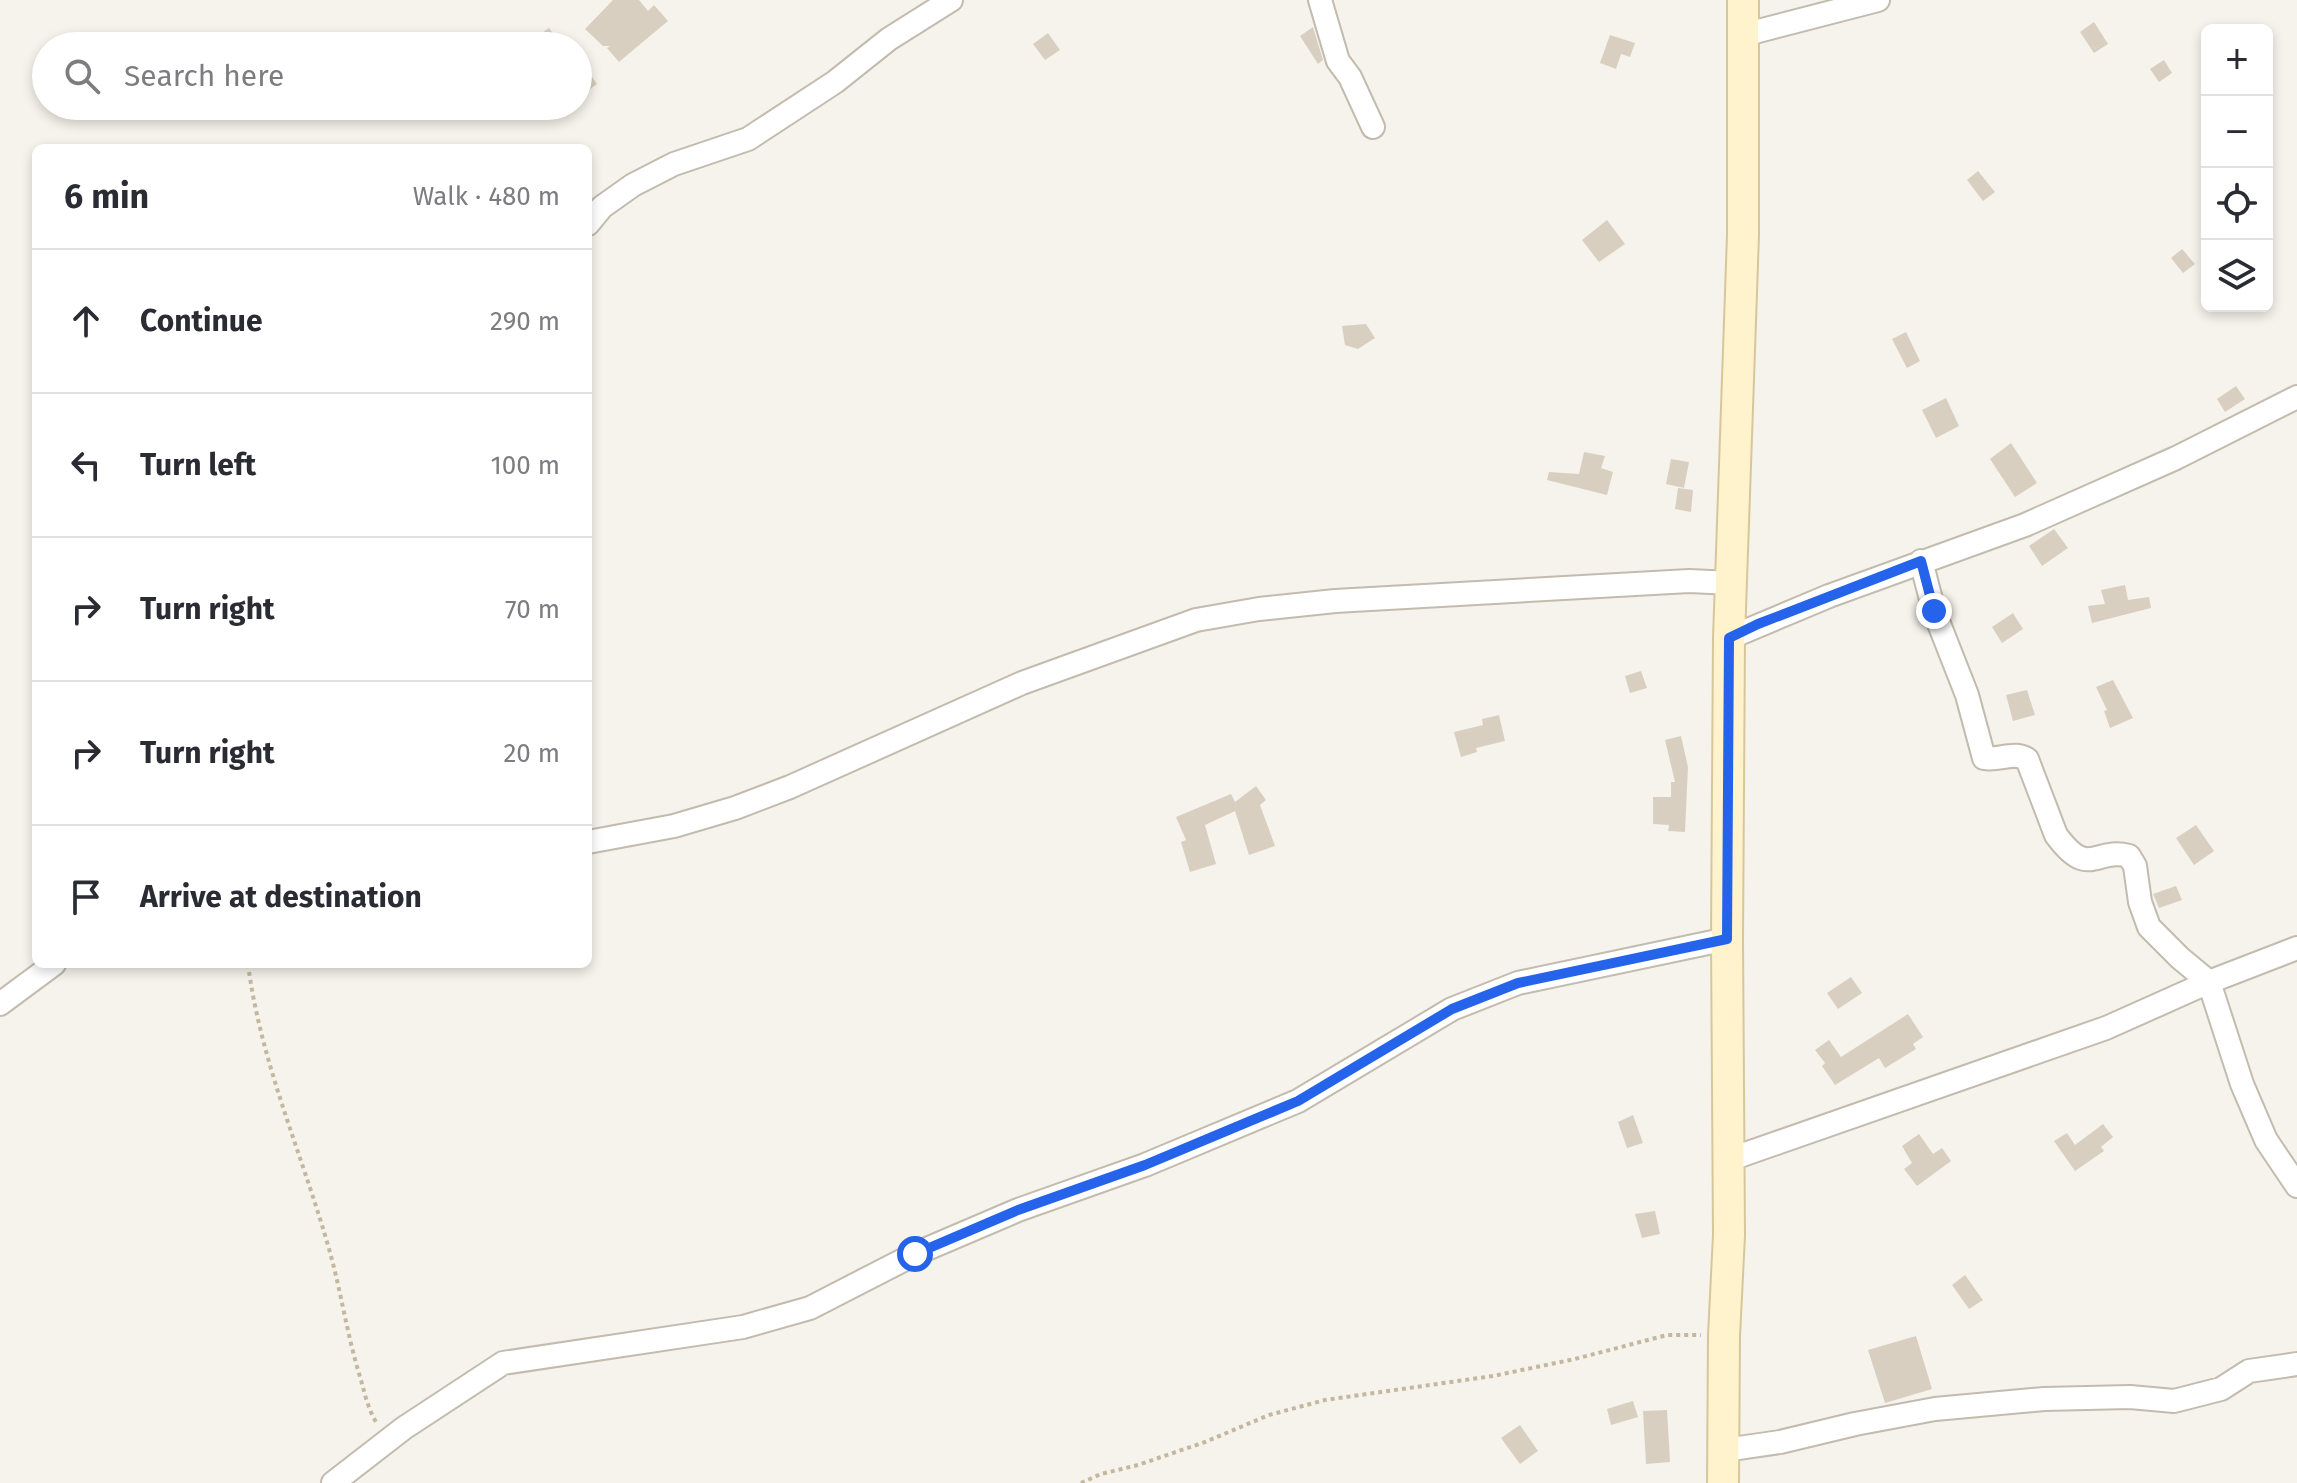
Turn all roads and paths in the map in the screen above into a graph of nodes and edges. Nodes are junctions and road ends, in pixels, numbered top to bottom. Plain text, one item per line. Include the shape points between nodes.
1 (951, 0) edge
2 (1320, 0) edge
3 (1743, 0) edge
4 (1878, 0) edge
5 (1743, 35) junction
6 (1373, 127) dead end
7 (592, 219) edge
8 (2297, 397) edge
9 (1921, 561) junction
10 (1732, 583) junction
11 (1729, 638) junction
12 (592, 841) edge
13 (1727, 939) junction
14 (2297, 948) edge
15 (49, 968) edge
16 (249, 968) edge
17 (2209, 982) junction
18 (0, 1004) edge
19 (1728, 1160) junction
20 (2297, 1186) edge
21 (1724, 1336) junction
22 (2297, 1364) edge
23 (389, 1440) junction
24 (1725, 1450) junction
25 (333, 1483) edge
26 (1081, 1483) edge
27 (1723, 1483) edge

1 - 7 street via 748,139 674,164 633,185
2 - 6 street via 1338,61
3 - 5 main road
4 - 5 street
5 - 10 main road via 1743,235
8 - 9 street via 2025,525
9 - 11 street
9 - 17 street via 1984,758 2027,759 2056,835 2083,860 2129,856 2149,927
10 - 11 main road
10 - 12 street via 1335,601 1196,620 1022,683 735,808
11 - 13 main road
13 - 19 main road
13 - 23 street via 1518,983 1452,1009 1298,1101 1145,1165 1018,1210 810,1308 743,1327 503,1363
14 - 17 street
15 - 18 street
16 - 23 path via 265,1055 331,1258 351,1348 375,1421
17 - 19 street via 2106,1028
17 - 20 street via 2266,1140
19 - 21 main road
21 - 24 main road
21 - 26 path via 1667,1335 1493,1376 1325,1400
22 - 24 street via 2249,1371 2221,1389 2174,1401 2044,1399 1935,1409
23 - 25 street
24 - 27 main road

